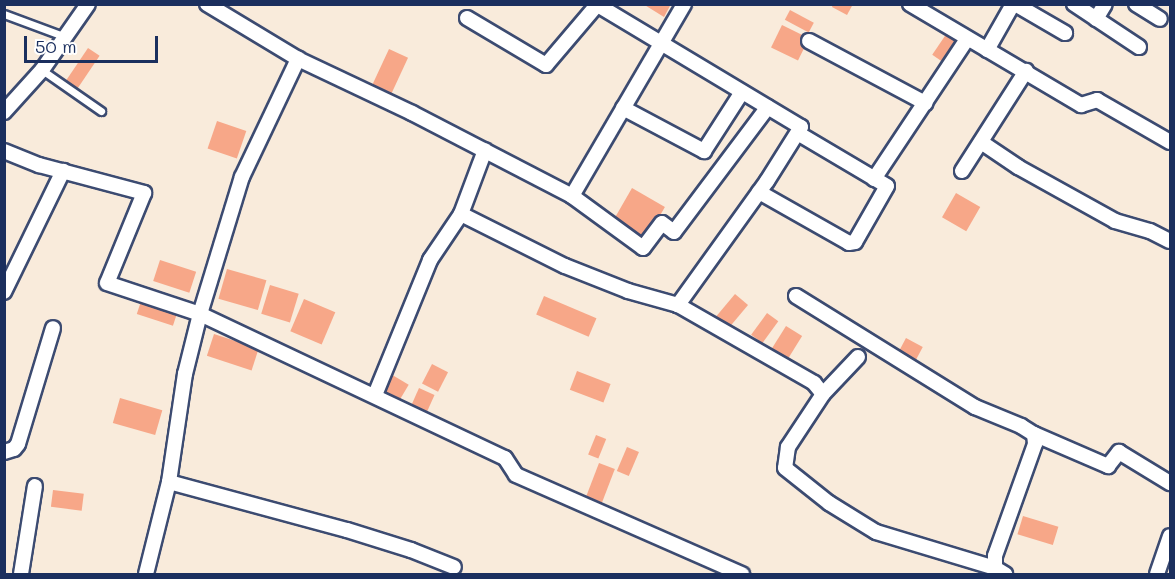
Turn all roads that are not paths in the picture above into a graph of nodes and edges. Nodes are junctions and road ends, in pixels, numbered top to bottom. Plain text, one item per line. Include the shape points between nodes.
1 (88, 4) edge
2 (207, 4) edge
3 (684, 4) edge
4 (910, 4) edge
5 (1014, 4) edge
6 (1074, 4) edge
7 (1105, 4) edge
8 (1136, 4) edge
9 (597, 5) edge
10 (4, 14) edge
11 (467, 18) dead end
12 (1095, 19) junction
13 (1160, 20) dead end
14 (1065, 33) dead end
15 (66, 37) junction
16 (967, 39) junction
17 (809, 40) dead end
18 (660, 45) junction
19 (1139, 47) dead end
20 (987, 50) junction
21 (298, 59) junction
22 (42, 70) junction
23 (1026, 71) junction
24 (742, 92) junction
25 (925, 103) junction
26 (768, 106) junction
27 (623, 108) junction
28 (101, 111) dead end
29 (4, 112) edge
30 (799, 134) junction
31 (713, 137) junction
32 (981, 142) junction
33 (1170, 142) edge
34 (485, 150) junction
35 (4, 151) edge
36 (734, 152) junction
37 (63, 171) junction
38 (962, 171) dead end
39 (874, 179) junction
40 (759, 192) junction
41 (572, 196) junction
42 (461, 214) junction
43 (1170, 241) edge
44 (4, 292) edge
45 (796, 296) dead end
46 (678, 305) junction
47 (200, 314) junction
48 (53, 328) dead end
49 (858, 357) dead end
50 (823, 394) junction
51 (375, 395) junction
52 (1034, 434) junction
53 (4, 452) edge
54 (169, 482) junction
55 (1170, 483) edge
56 (35, 486) dead end
57 (1170, 536) edge
58 (454, 567) dead end
59 (1000, 571) edge
60 (21, 574) edge
61 (146, 574) edge
62 (742, 574) edge
63 (1157, 574) edge

1 - 15 street
2 - 21 street
3 - 18 street
4 - 16 street
5 - 14 street
5 - 20 street
6 - 12 street
7 - 12 street
8 - 13 street
9 - 11 street via 546,65
9 - 18 street
10 - 15 lane
12 - 19 street
15 - 22 street
16 - 20 street
16 - 25 street
17 - 25 street
18 - 24 street
18 - 27 street
20 - 23 street
21 - 34 street
21 - 47 street via 248,162
22 - 28 lane
22 - 29 street
23 - 32 street
23 - 33 street via 1081,105 1097,100
24 - 26 street
24 - 31 street
25 - 39 street
26 - 30 street via 799,125
26 - 36 street
27 - 31 street via 704,151
27 - 41 street
30 - 39 street
30 - 40 street
31 - 36 street
32 - 38 street
32 - 43 street via 1115,221
34 - 41 street
34 - 42 street
35 - 37 street
36 - 41 street via 674,232 662,223 643,249
37 - 44 street
37 - 47 street via 144,193 107,283
39 - 40 street via 886,186 855,242 849,243
40 - 46 street
42 - 46 street via 565,266 628,291
42 - 51 street via 430,260
45 - 52 street via 966,402
46 - 50 street via 814,383
47 - 51 street
47 - 54 street via 185,374
48 - 53 street via 18,444
49 - 50 street
50 - 59 street via 788,447 785,468 828,503 876,532
51 - 62 street via 505,458 516,475
52 - 55 street via 1108,466 1119,452
52 - 59 street via 1035,444 995,556
54 - 58 street via 347,530
54 - 61 street
56 - 60 street
57 - 63 street

